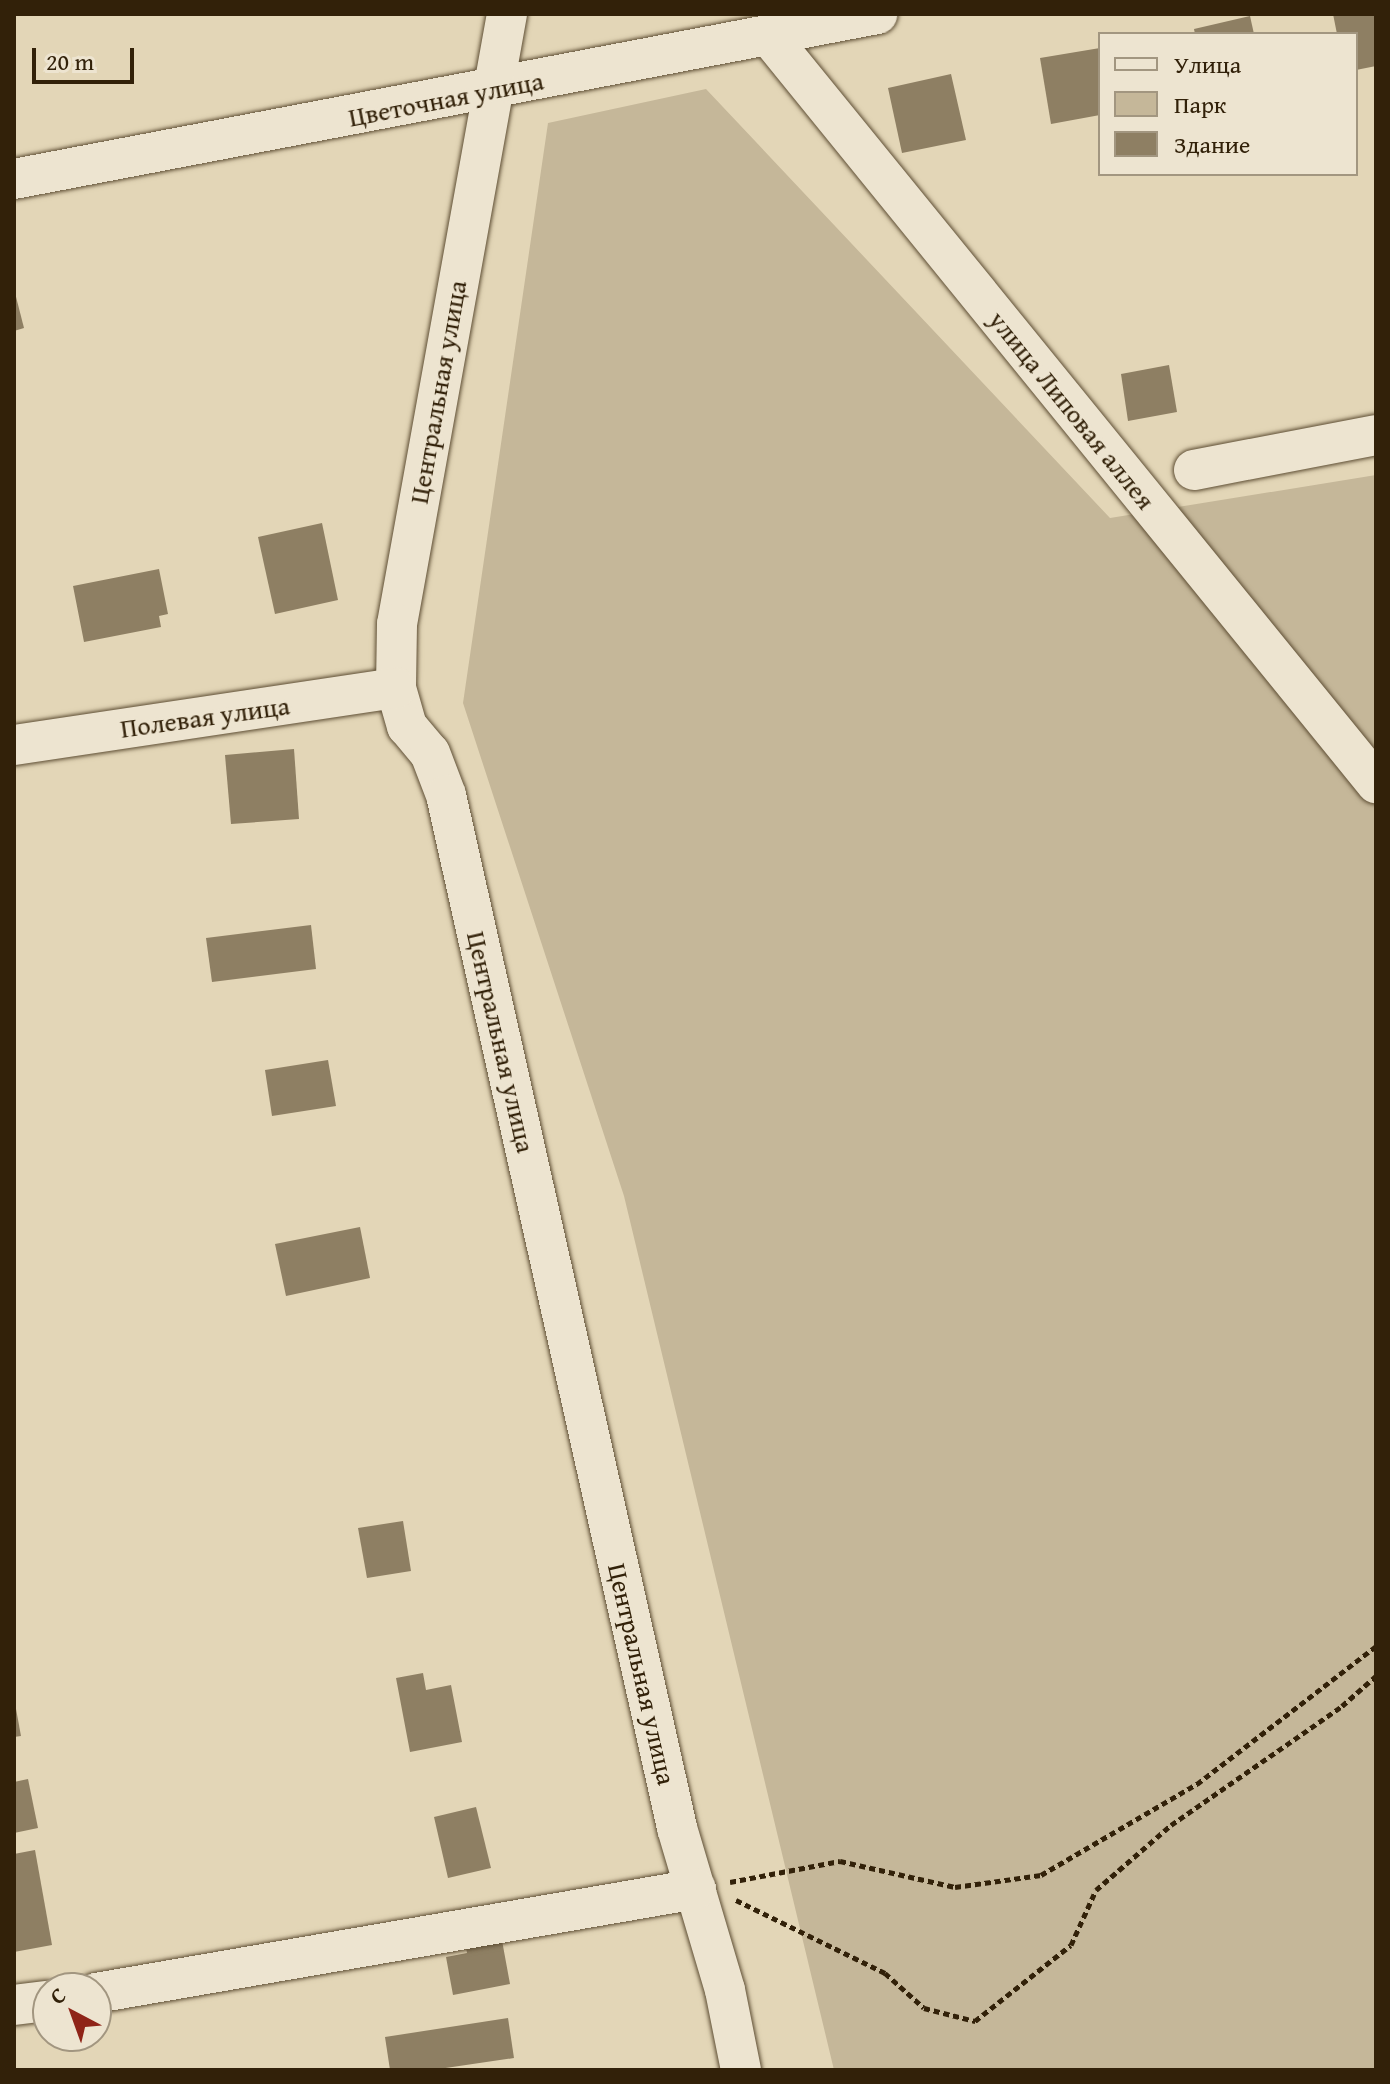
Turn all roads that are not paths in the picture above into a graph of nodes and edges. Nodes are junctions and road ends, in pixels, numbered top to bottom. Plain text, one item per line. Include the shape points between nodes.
1 (507, 14) edge
2 (877, 14) edge
3 (769, 36) junction
4 (492, 92) junction
5 (14, 179) edge
6 (1376, 435) edge
7 (1194, 470) dead end
8 (396, 688) junction
9 (14, 745) edge
10 (1376, 783) edge
11 (696, 1889) junction
12 (112, 1990) edge
13 (741, 2070) edge

1 - 4 street, Центральная улица
2 - 3 street, Цветочная улица
3 - 4 street, Цветочная улица
3 - 10 street, улица Липовая аллея
4 - 5 street, Цветочная улица
4 - 8 street, Центральная улица via 397,624
6 - 7 street
8 - 9 street, Полевая улица
8 - 11 street, Центральная улица via 407,726 430,753 446,795 677,1828
11 - 12 street
11 - 13 street, Центральная улица

